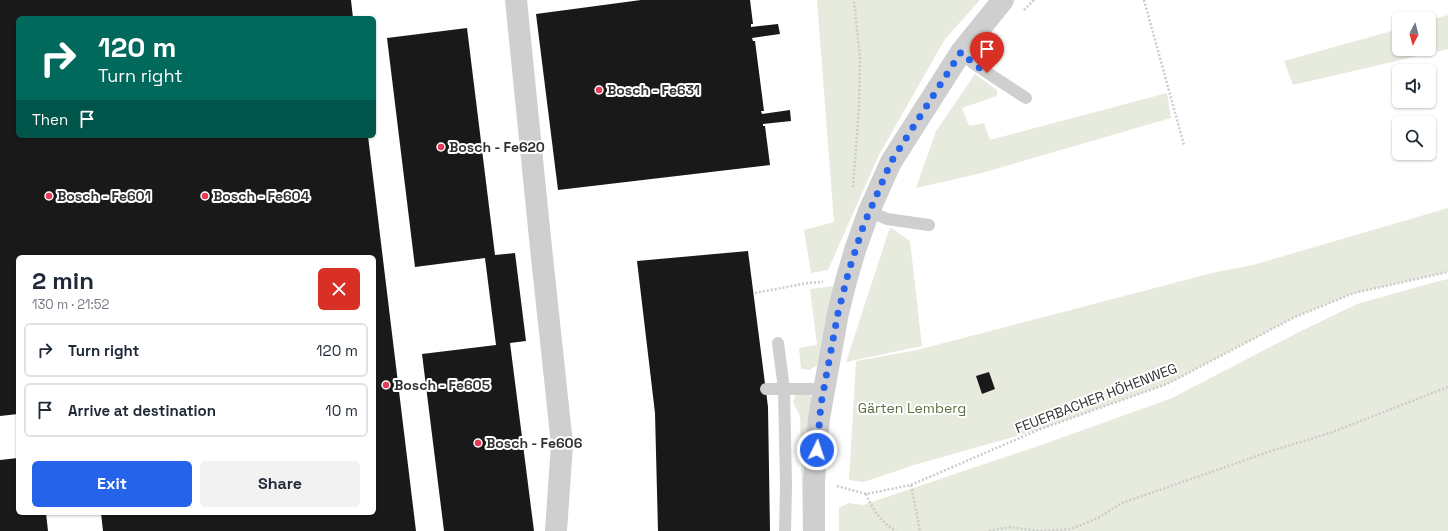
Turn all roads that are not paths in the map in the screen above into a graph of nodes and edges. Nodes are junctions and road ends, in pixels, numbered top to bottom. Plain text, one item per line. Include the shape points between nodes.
1 (516, 0) edge
2 (1003, 0) edge
3 (961, 52) junction
4 (1026, 98) dead end
5 (869, 211) junction
6 (929, 225) dead end
7 (778, 344) dead end
8 (766, 389) dead end
9 (784, 389) junction
10 (824, 389) junction
11 (556, 531) edge
12 (785, 531) edge
13 (814, 531) edge

1 - 11 street via 562,444
2 - 3 street
3 - 4 lane via 974,64
3 - 5 street via 891,162
5 - 6 lane via 887,219
5 - 10 street via 846,281
7 - 9 lane
8 - 9 lane
9 - 10 lane
9 - 12 lane
10 - 13 street via 814,482

